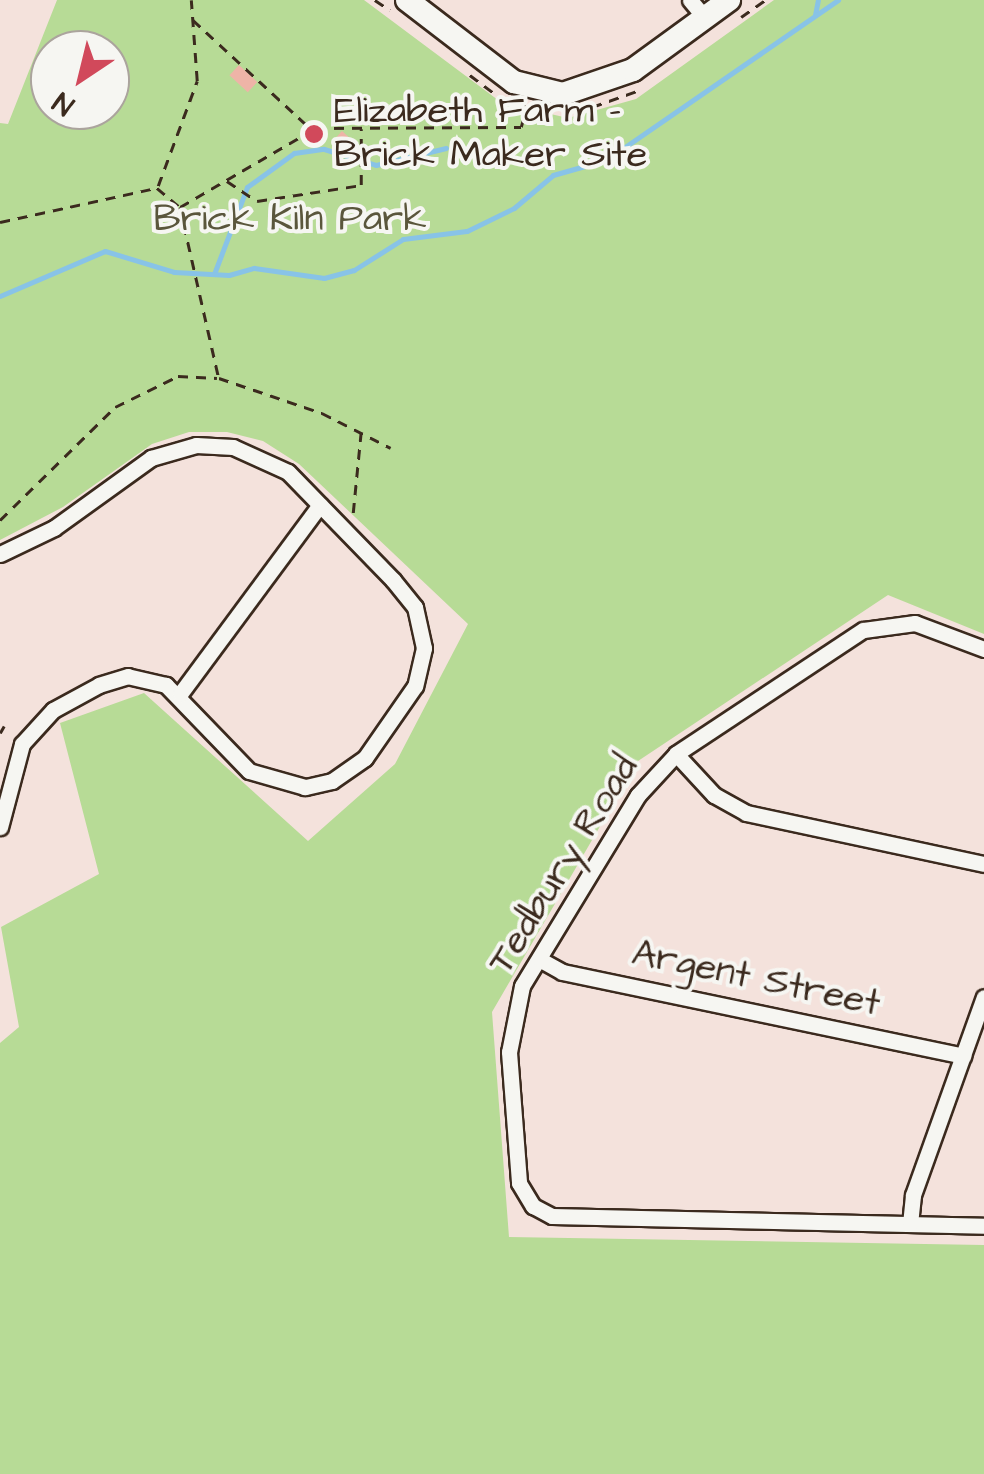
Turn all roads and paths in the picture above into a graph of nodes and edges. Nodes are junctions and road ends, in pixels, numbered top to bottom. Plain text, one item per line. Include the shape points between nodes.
1 (191, 0) edge
2 (375, 0) edge
3 (765, 0) edge
4 (401, 7) edge
5 (698, 9) edge
6 (733, 10) edge
7 (192, 18) junction
8 (469, 74) dead end
9 (652, 81) dead end
10 (499, 97) dead end
11 (512, 103) dead end
12 (526, 108) junction
13 (361, 127) junction
14 (312, 130) junction
15 (227, 181) junction
16 (157, 188) junction
17 (180, 208) junction
18 (2, 221) edge
19 (219, 378) junction
20 (361, 431) junction
21 (391, 448) dead end
22 (320, 505) junction
23 (0, 520) edge
24 (350, 521) dead end
25 (0, 554) edge
26 (984, 649) edge
27 (180, 694) junction
28 (0, 733) edge
29 (2, 734) edge
30 (16, 753) junction
31 (676, 754) junction
32 (0, 827) edge
33 (984, 864) edge
34 (539, 959) junction
35 (984, 997) edge
36 (962, 1056) junction
37 (910, 1224) junction
38 (984, 1226) edge

1 - 7 path
2 - 4 path
3 - 6 path
4 - 5 street via 514,82 564,94 610,82
5 - 6 street
7 - 14 path
7 - 16 path via 196,81
8 - 10 path
9 - 12 path via 591,110
11 - 12 path
12 - 13 path via 520,127
13 - 14 path
13 - 15 path via 361,185 257,201
14 - 15 path
15 - 17 path
16 - 17 path
16 - 18 path
17 - 19 path
19 - 20 path
19 - 23 path via 178,376 115,407
20 - 21 path
20 - 24 path via 360,492
22 - 25 street via 262,456 217,444 184,446 152,458 54,528
22 - 27 street
22 - 27 street via 406,594 423,634 415,686 365,758 332,782 276,784 238,761
26 - 31 street, Tedbury Road via 915,624 863,630
27 - 30 street via 145,677 113,680 54,710
28 - 29 path
29 - 30 street
30 - 32 street
31 - 33 street via 714,795 746,812
31 - 34 street, Tedbury Road via 638,795
34 - 36 street, Argent Street via 562,972
34 - 37 street, Tedbury Road via 516,1002 508,1052 519,1183 534,1206 559,1218
35 - 36 street
36 - 37 street via 913,1195
37 - 38 street, Tedbury Road

